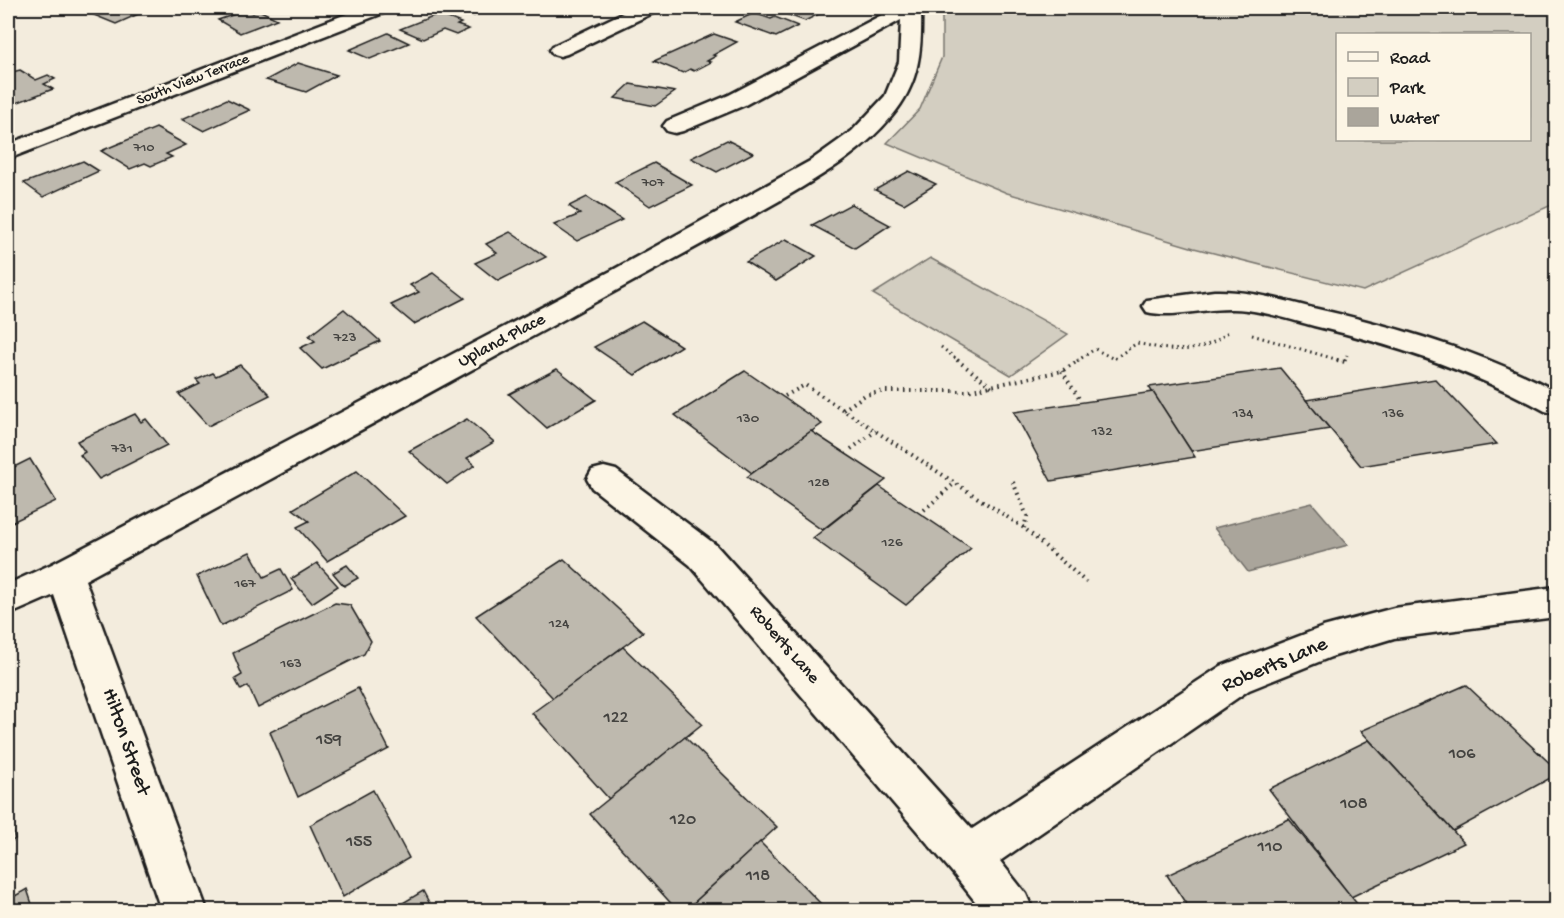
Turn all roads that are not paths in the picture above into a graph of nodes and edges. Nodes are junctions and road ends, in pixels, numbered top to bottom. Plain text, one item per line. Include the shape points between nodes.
1 (379, 8) edge
2 (648, 8) edge
3 (910, 8) edge
4 (318, 9) dead end
5 (356, 17) junction
6 (560, 50) dead end
7 (675, 126) dead end
8 (8, 152) edge
9 (1157, 306) dead end
10 (1557, 404) edge
11 (604, 478) dead end
12 (65, 574) junction
13 (8, 600) edge
14 (1557, 602) edge
15 (968, 857) junction
16 (184, 910) edge
17 (1010, 910) edge

1 - 5 street, South View Terrace
2 - 6 street
3 - 7 street, Upland Place via 737,100
3 - 12 street, Upland Place via 912,58 905,81 884,112 810,173
4 - 5 street
5 - 8 street, South View Terrace
9 - 10 street via 1247,301 1355,326 1466,361
11 - 15 street, Roberts Lane via 703,555
12 - 13 street, Upland Place
12 - 16 street, Hilton Street
14 - 15 street, Roberts Lane via 1394,623 1323,643 1234,678
15 - 17 street, Roberts Lane

